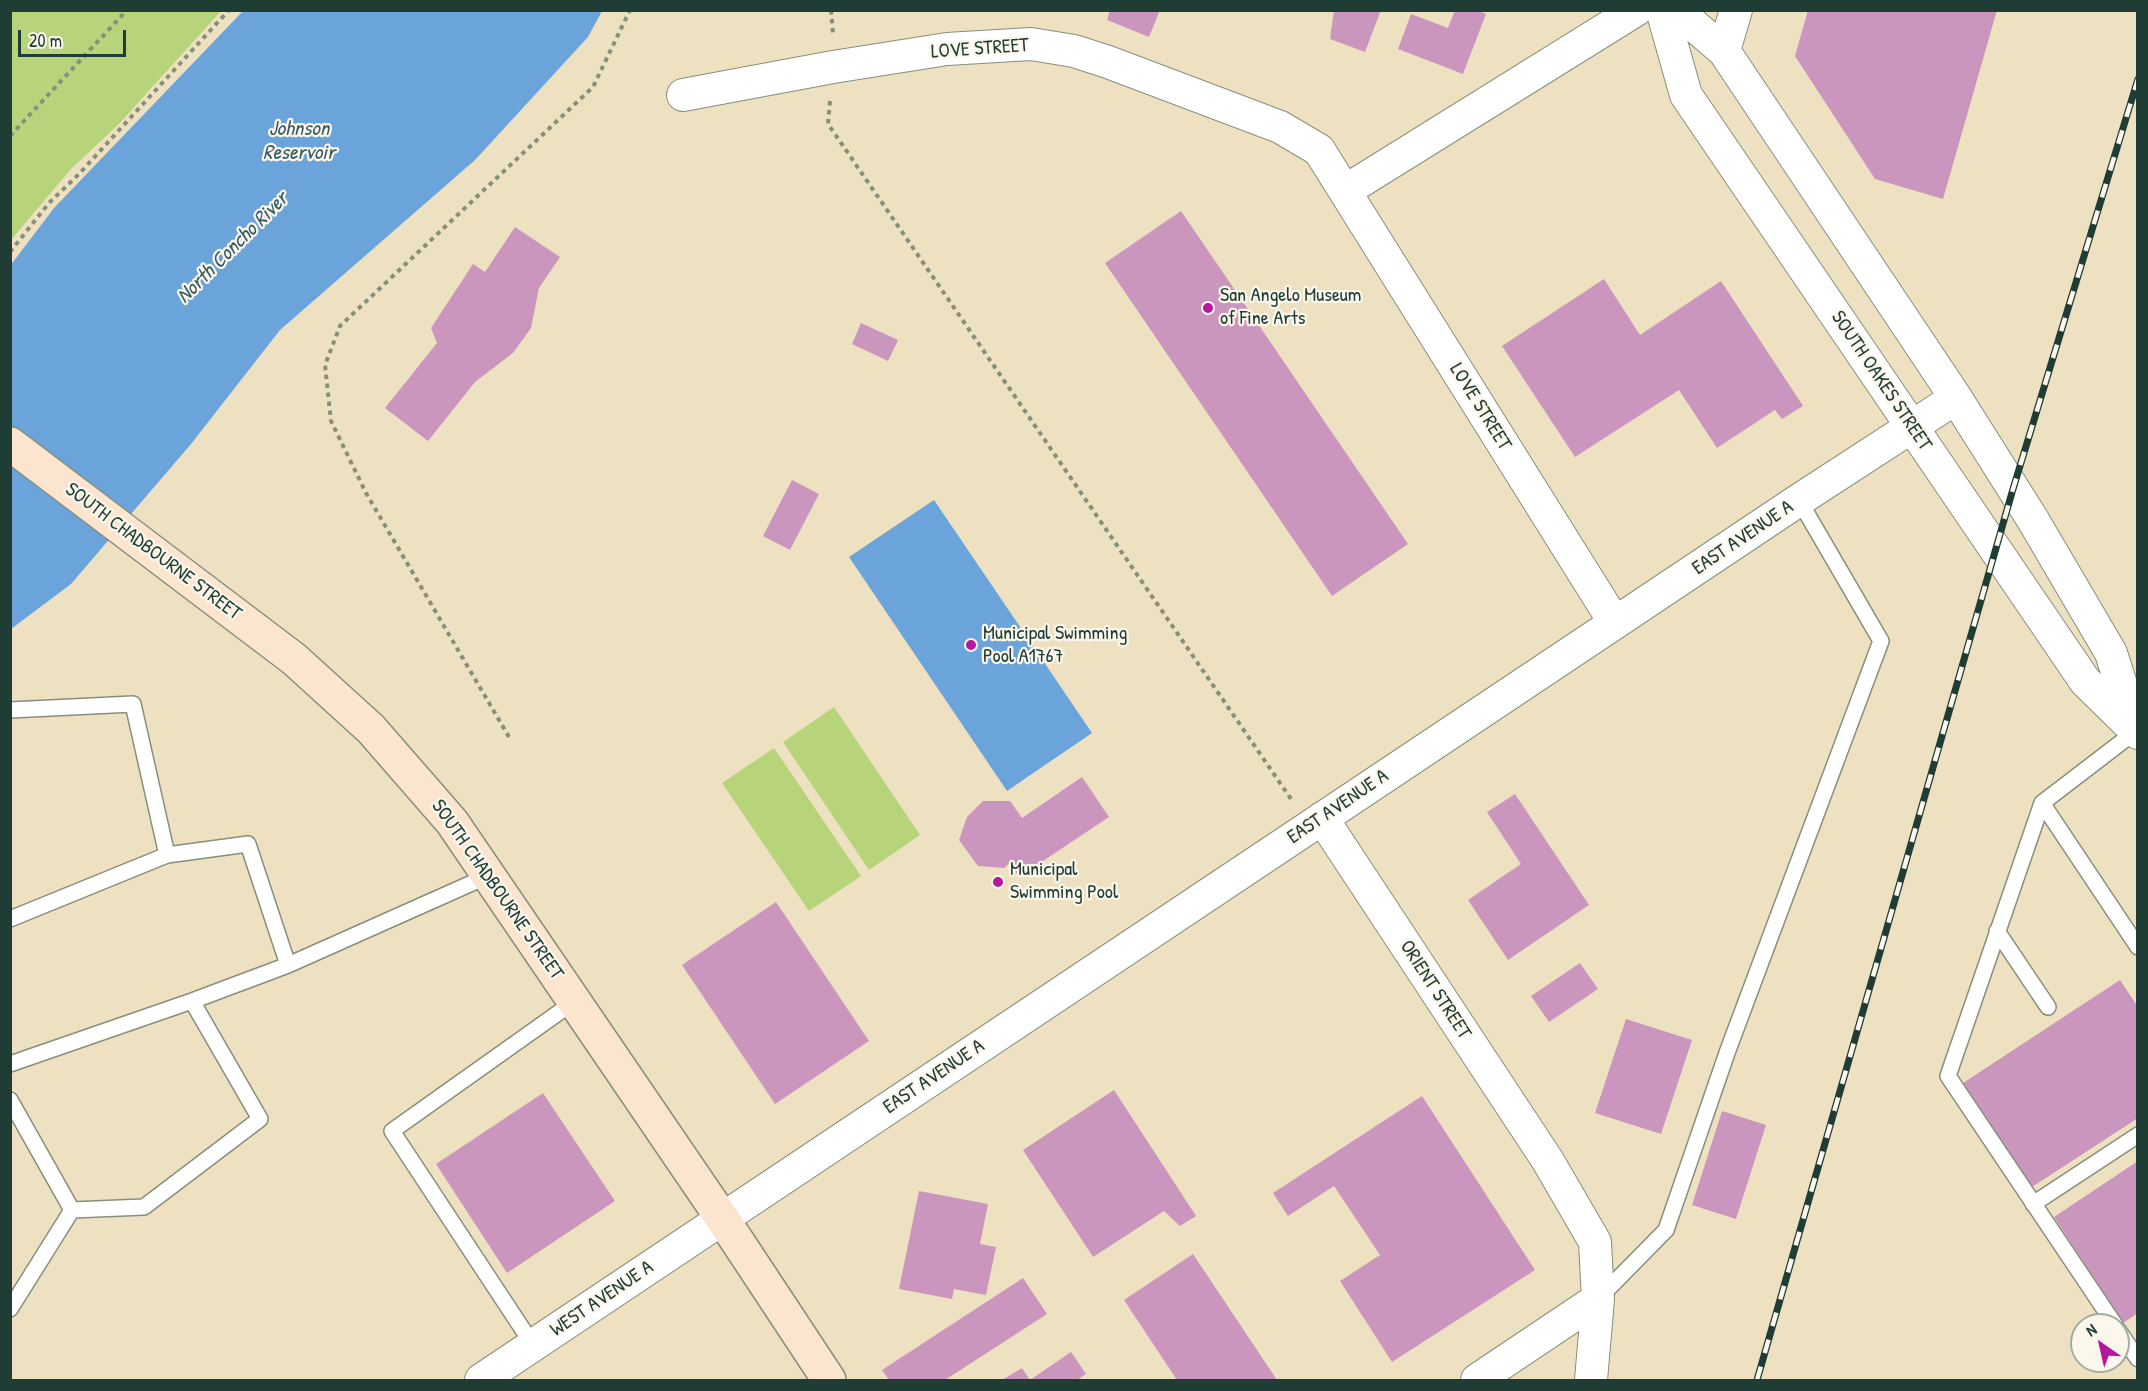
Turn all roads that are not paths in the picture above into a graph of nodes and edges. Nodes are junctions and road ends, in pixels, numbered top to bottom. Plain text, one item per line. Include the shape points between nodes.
1 (1636, 10) edge
2 (1662, 10) edge
3 (1676, 10) edge
4 (1736, 10) edge
5 (1724, 51) junction
6 (683, 95) dead end
7 (1345, 191) junction
8 (1956, 398) junction
9 (1912, 427) junction
10 (10, 444) edge
11 (1799, 500) junction
12 (1615, 623) junction
13 (10, 710) edge
14 (2137, 731) edge
15 (2042, 804) junction
16 (1316, 822) junction
17 (168, 855) junction
18 (490, 875) junction
19 (10, 919) edge
20 (1997, 931) junction
21 (2138, 947) edge
22 (288, 965) junction
23 (192, 1001) junction
24 (575, 1001) junction
25 (2048, 1007) dead end
26 (10, 1064) edge
27 (10, 1100) edge
28 (2138, 1135) edge
29 (2033, 1204) junction
30 (72, 1210) junction
31 (722, 1218) junction
32 (1598, 1299) junction
33 (10, 1309) edge
34 (2107, 1313) edge
35 (533, 1345) junction
36 (481, 1380) edge
37 (830, 1380) edge
38 (1477, 1380) edge
39 (1591, 1380) edge

1 - 7 street
2 - 9 street, SOUTH OAKES STREET via 1686,95
3 - 5 street
4 - 5 street
5 - 8 street
6 - 7 street, LOVE STREET via 947,49 1031,44 1074,51 1280,127 1319,150
7 - 12 street, LOVE STREET
8 - 9 street, EAST AVENUE A
8 - 14 street via 2111,653
9 - 11 street, EAST AVENUE A
9 - 14 street, SOUTH OAKES STREET via 2085,681
10 - 18 main road, SOUTH CHADBOURNE STREET via 294,659 371,729 452,822
11 - 12 street, EAST AVENUE A
11 - 32 lane via 1881,641 1732,1039 1666,1230
12 - 16 street, EAST AVENUE A
13 - 17 lane via 133,704
14 - 15 lane
15 - 20 lane
15 - 21 lane
16 - 31 street, EAST AVENUE A
16 - 32 street, ORIENT STREET via 1548,1161 1595,1242
17 - 19 lane
17 - 22 lane via 248,843
18 - 22 lane
18 - 24 main road, SOUTH CHADBOURNE STREET
20 - 25 lane
20 - 29 lane via 1948,1076
22 - 23 lane
23 - 26 lane
23 - 30 lane via 260,1119 144,1207
24 - 31 main road, SOUTH CHADBOURNE STREET
24 - 35 lane via 392,1131
27 - 30 lane
28 - 29 lane
29 - 34 lane
30 - 33 lane
31 - 35 street, WEST AVENUE A
31 - 37 main road, SOUTH CHADBOURNE STREET
32 - 38 street
32 - 39 street, ORIENT STREET
35 - 36 street, WEST AVENUE A

